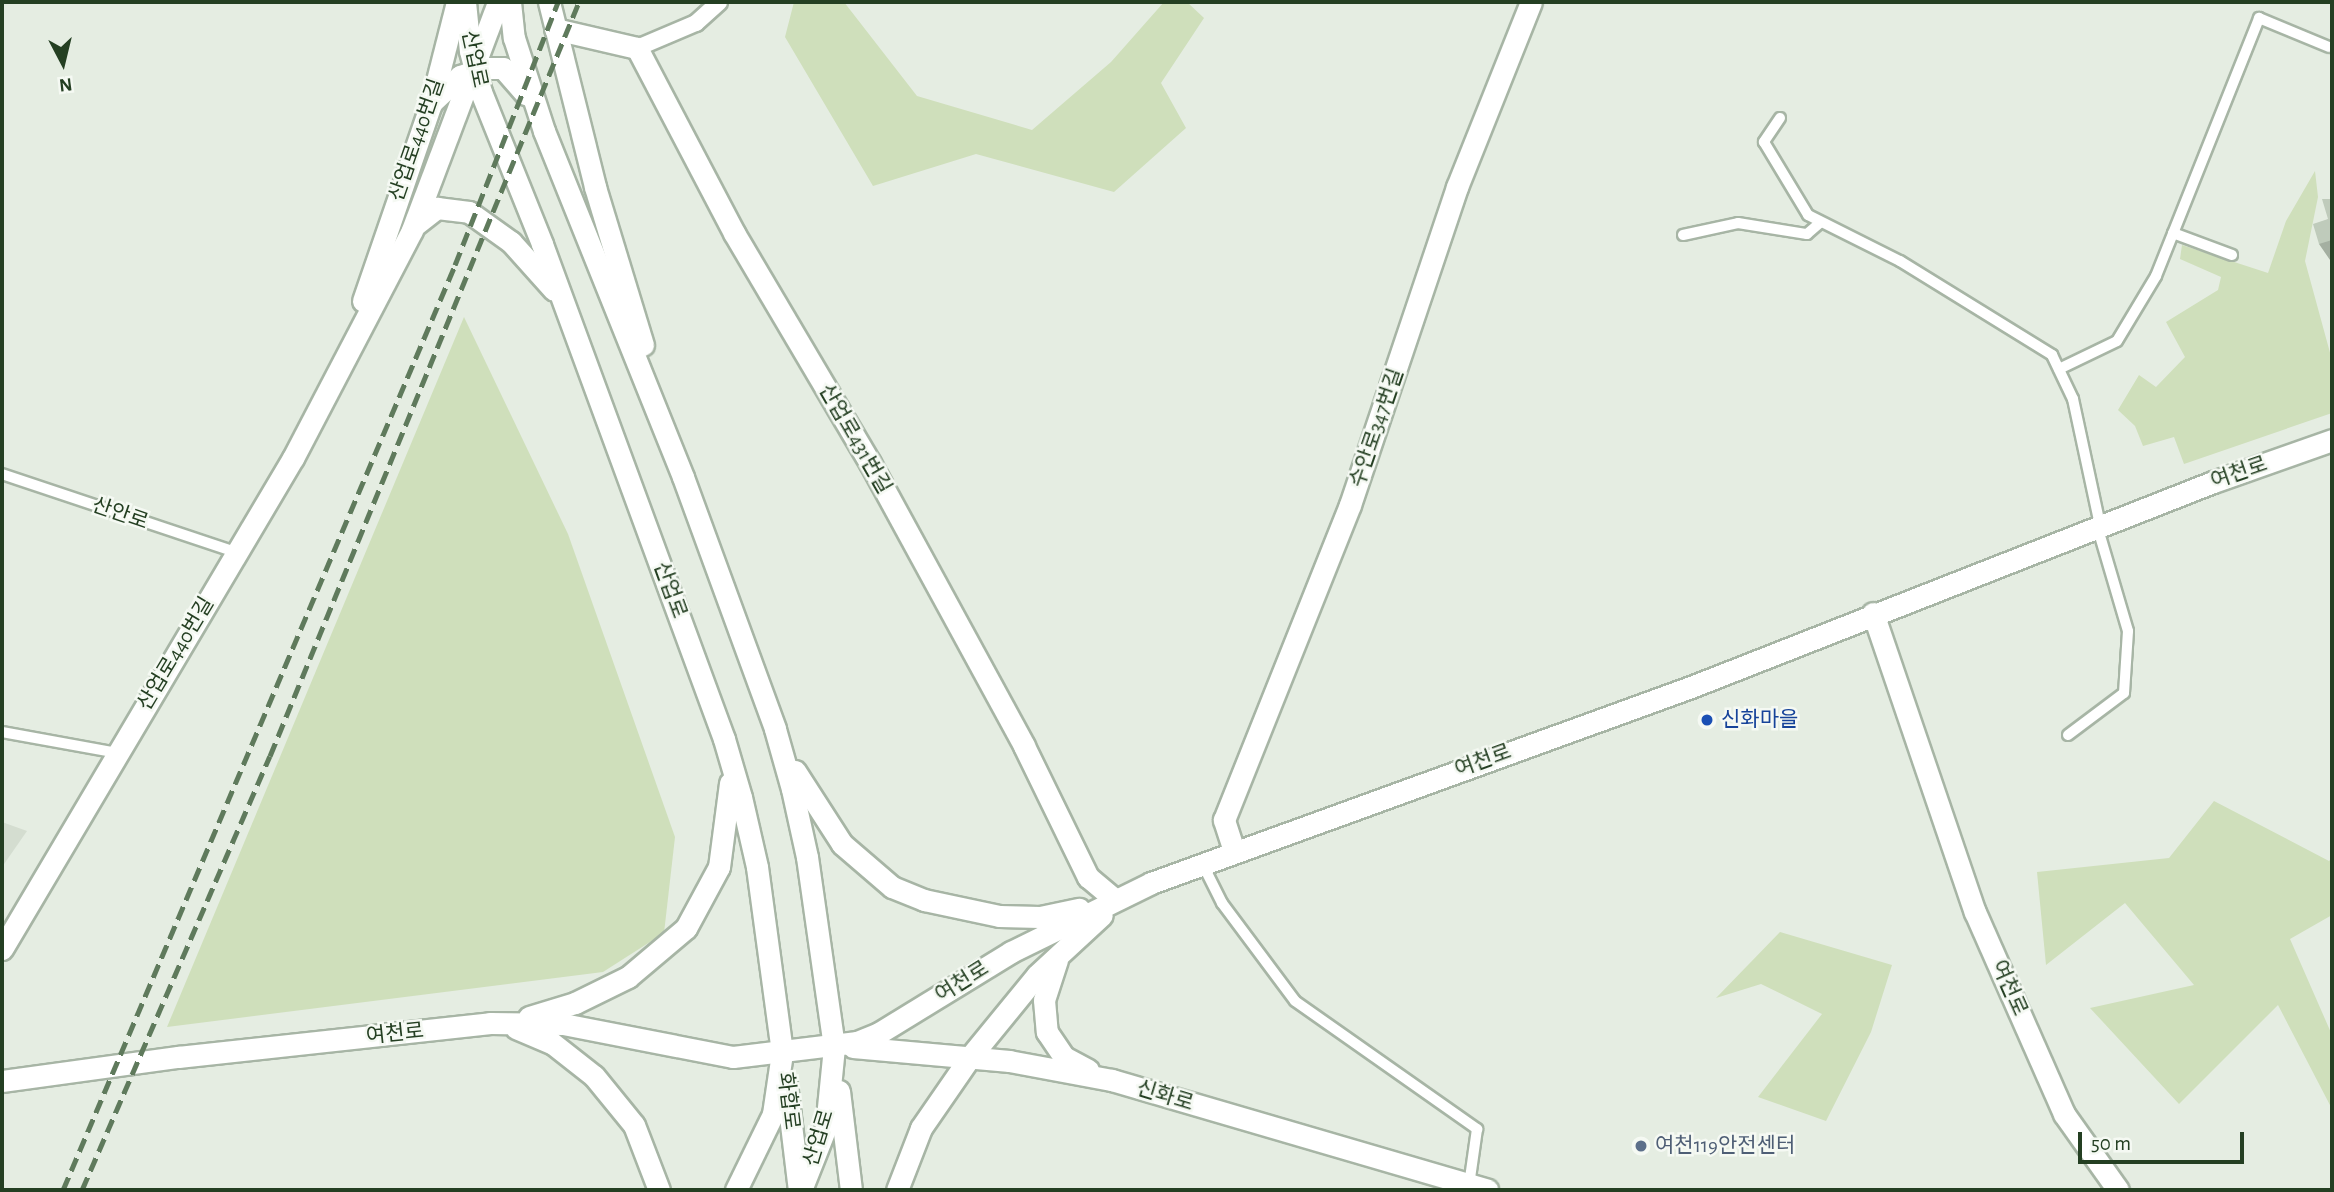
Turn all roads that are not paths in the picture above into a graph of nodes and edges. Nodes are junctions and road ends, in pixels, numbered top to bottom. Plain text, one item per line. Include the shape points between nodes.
1 (457, 2) edge
2 (465, 2) edge
3 (498, 2) edge
4 (510, 2) edge
5 (549, 2) edge
6 (719, 2) edge
7 (1531, 2) edge
8 (555, 30) junction
9 (2329, 47) dead end
10 (637, 48) junction
11 (474, 70) junction
12 (431, 104) junction
13 (1780, 118) dead end
14 (544, 131) junction
15 (1821, 222) junction
16 (412, 230) junction
17 (2173, 233) junction
18 (1683, 235) dead end
19 (2232, 255) dead end
20 (565, 305) junction
21 (345, 356) junction
22 (2059, 369) junction
23 (2332, 440) edge
24 (2, 474) edge
25 (683, 477) junction
26 (2098, 526) junction
27 (238, 554) junction
28 (1873, 613) junction
29 (775, 729) junction
30 (2, 732) edge
31 (2068, 735) dead end
32 (724, 739) junction
33 (117, 753) junction
34 (1234, 851) junction
35 (1202, 863) junction
36 (1150, 883) junction
37 (1115, 900) junction
38 (1068, 943) junction
39 (2, 949) edge
40 (490, 1023) junction
41 (835, 1047) junction
42 (782, 1053) junction
43 (970, 1057) junction
44 (1112, 1080) junction
45 (2, 1081) edge
46 (1478, 1187) edge
47 (659, 1190) edge
48 (736, 1190) edge
49 (800, 1190) edge
50 (851, 1190) edge
51 (897, 1190) edge
52 (2118, 1190) edge

1 - 12 main road, 산업로440번길
2 - 11 main road, 산업로
3 - 11 main road, 산업로440번길
4 - 14 main road, 산업로 via 514,38
5 - 8 main road, 산업로
6 - 10 street via 696,23
7 - 34 main road, 수안로347번길 via 1457,187 1350,505 1224,820
8 - 10 main road
8 - 25 main road, 산업로 via 595,187
9 - 17 lane via 2259,18
10 - 37 main road, 산업로431번길 via 734,233 884,488 1024,746 1088,877
11 - 12 main road via 449,84
11 - 14 main road via 494,67 511,74
11 - 16 main road, 산업로440번길
11 - 20 main road, 산업로
12 - 21 main road, 산업로440번길
13 - 15 lane via 1764,142 1808,215
14 - 25 main road, 산업로
15 - 18 lane via 1807,234 1738,223
15 - 22 lane via 1900,261 2052,355
16 - 20 main road via 424,214 437,208 469,212 510,242
16 - 21 main road, 산업로440번길
17 - 19 lane
17 - 22 lane via 2156,276 2117,341
20 - 32 main road, 산업로
21 - 27 main road, 산업로440번길
22 - 26 lane via 2073,399
23 - 26 main road, 여천로
24 - 27 lane, 산안로
25 - 29 main road, 산업로
26 - 28 main road, 여천로
26 - 31 lane via 2128,631 2124,693
27 - 33 main road, 산업로440번길
28 - 34 main road, 여천로 via 1691,687
28 - 52 main road, 여천로 via 1975,912 2064,1114
29 - 37 main road via 820,816 866,869 892,887 924,900 999,916 1040,917
29 - 41 main road, 산업로 via 807,857
30 - 33 lane
32 - 40 main road via 730,777 726,839 710,891 686,928 654,959 601,991 547,1013
32 - 42 main road, 산업로 via 757,867
33 - 39 main road, 산업로440번길
34 - 35 main road, 여천로
35 - 36 main road, 여천로
35 - 46 lane via 1222,903 1295,1001 1477,1129
36 - 37 main road, 여천로
36 - 38 main road
37 - 41 main road, 여천로 via 1012,952 879,1034
38 - 43 main road
38 - 44 main road via 1047,983 1047,1031 1065,1057
40 - 42 main road, 여천로 via 564,1024 714,1056
40 - 45 main road, 여천로
40 - 47 main road via 552,1043 594,1076 634,1125
41 - 42 main road, 여천로
41 - 43 main road, 신화로
41 - 49 main road, 산업로 via 826,1128
41 - 50 main road
42 - 48 main road, 산업로 via 773,1114
42 - 49 main road, 화합로
43 - 44 main road, 신화로
43 - 51 main road via 921,1128
44 - 46 main road, 신화로

